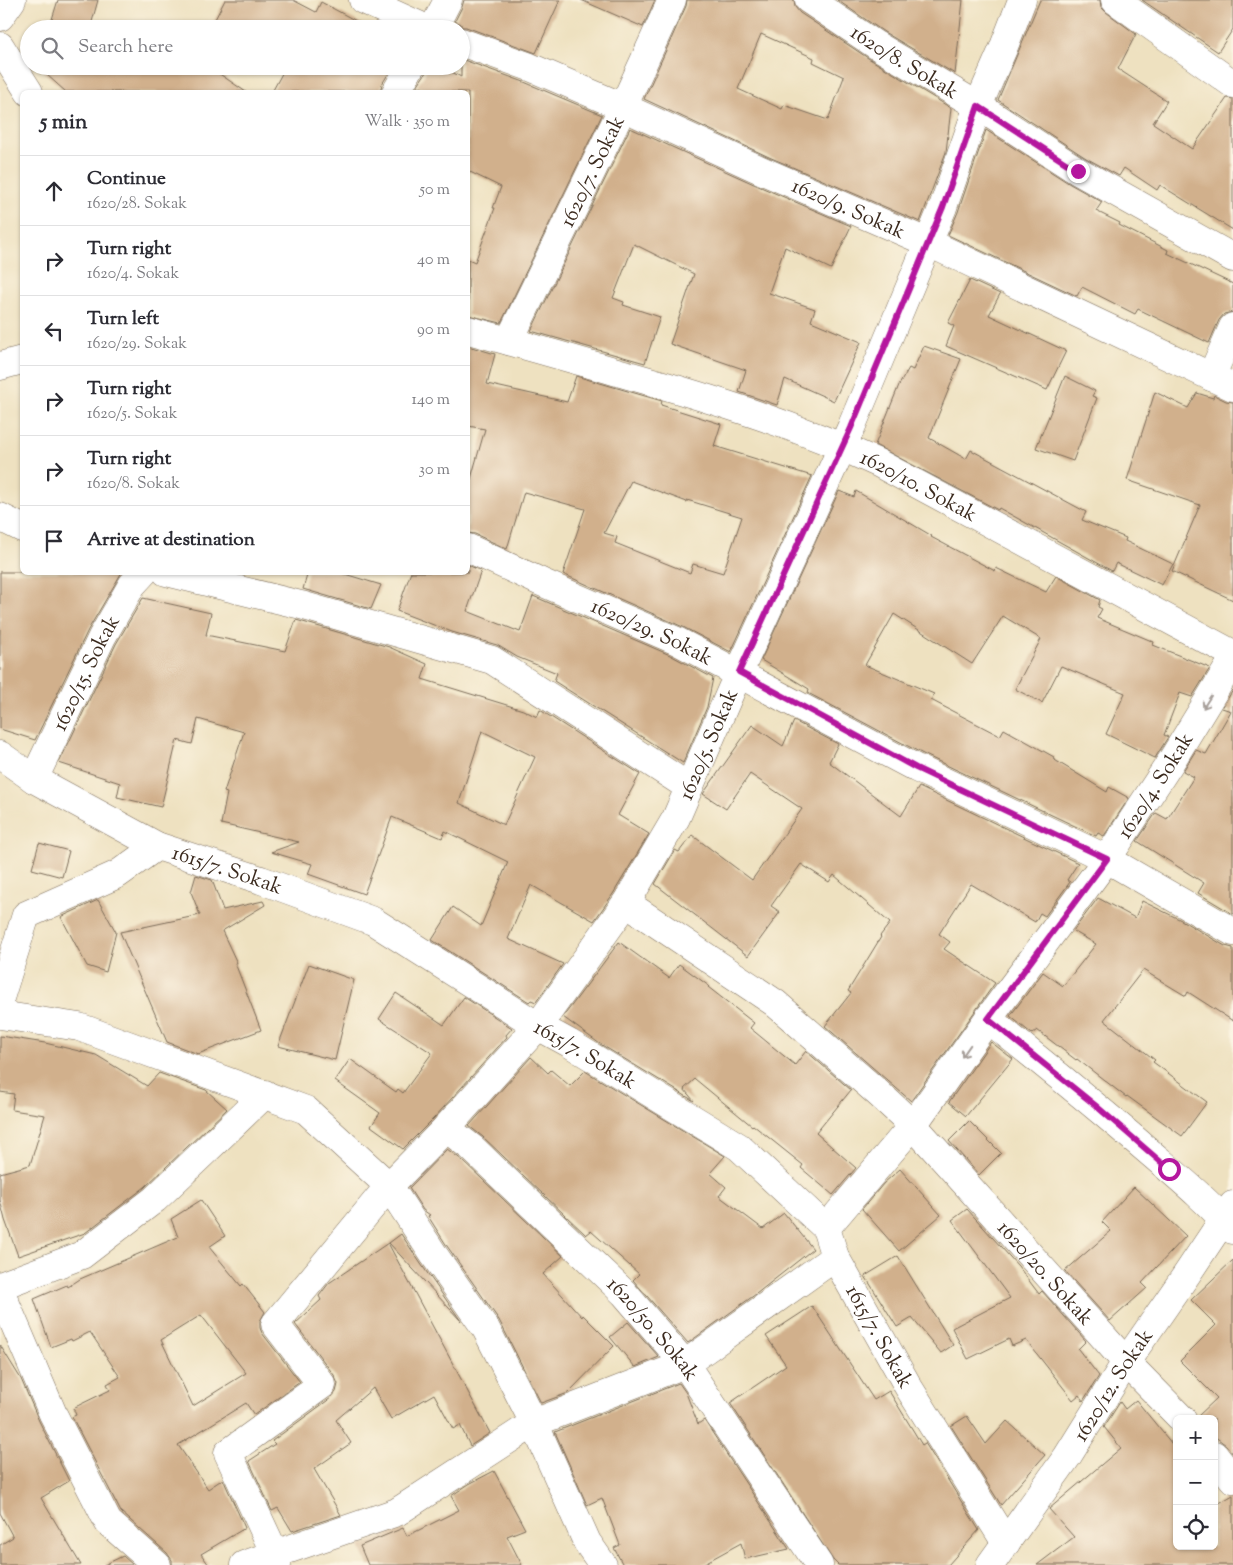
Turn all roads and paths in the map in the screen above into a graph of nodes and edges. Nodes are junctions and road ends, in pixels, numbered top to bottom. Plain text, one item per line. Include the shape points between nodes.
1 (12, 0) edge
2 (363, 0) edge
3 (448, 0) edge
4 (672, 0) edge
5 (809, 0) edge
6 (1022, 0) edge
7 (1115, 0) edge
8 (0, 17) edge
9 (407, 20) edge
10 (438, 20) edge
11 (470, 45) edge
12 (0, 46) edge
13 (406, 75) edge
14 (1233, 84) edge
15 (28, 90) edge
16 (397, 90) edge
17 (978, 106) junction
18 (623, 107) junction
19 (929, 243) junction
20 (1233, 258) edge
21 (1233, 327) edge
22 (470, 331) edge
23 (509, 341) junction
24 (20, 361) edge
25 (0, 366) edge
26 (1222, 382) edge
27 (843, 446) junction
28 (0, 517) edge
29 (20, 527) edge
30 (470, 549) edge
31 (141, 575) edge
32 (178, 575) edge
33 (1233, 654) edge
34 (1233, 660) edge
35 (739, 672) junction
36 (0, 755) edge
37 (34, 779) junction
38 (689, 787) junction
39 (157, 846) junction
40 (1107, 859) junction
41 (626, 903) junction
42 (1233, 932) edge
43 (0, 998) edge
44 (0, 1015) edge
45 (988, 1019) junction
46 (538, 1026) junction
47 (264, 1094) junction
48 (913, 1125) junction
49 (446, 1128) junction
50 (388, 1186) junction
51 (1230, 1218) edge
52 (826, 1228) junction
53 (835, 1256) junction
54 (0, 1288) edge
55 (1126, 1362) junction
56 (685, 1364) junction
57 (1178, 1415) edge
58 (534, 1423) junction
59 (1218, 1460) edge
60 (1233, 1479) edge
61 (1006, 1543) junction
62 (276, 1559) edge
63 (157, 1565) edge
64 (244, 1565) edge
65 (603, 1565) edge
66 (819, 1565) edge
67 (990, 1565) edge

1 - 8 street
2 - 9 street
3 - 10 street
4 - 18 street, 1620/7. Sokak
5 - 17 street, 1620/8. Sokak via 876,45
6 - 17 street, 1620/5. Sokak
7 - 14 street
11 - 18 street, 1620/9. Sokak
12 - 15 street
13 - 16 street
17 - 19 street, 1620/5. Sokak
17 - 20 street, 1620/8. Sokak via 1078,171
18 - 19 street, 1620/9. Sokak
18 - 23 street, 1620/7. Sokak
19 - 26 street, 1620/9. Sokak
19 - 27 street, 1620/5. Sokak
21 - 26 street
22 - 23 street, 1620/10. Sokak
23 - 27 street, 1620/10. Sokak via 720,402
24 - 25 street
27 - 33 street, 1620/10. Sokak
27 - 35 street, 1620/5. Sokak
28 - 29 street
30 - 35 street, 1620/29. Sokak
31 - 37 street, 1620/15. Sokak via 102,637
32 - 38 street via 301,605 492,660
34 -> 40 street, 1620/4. Sokak
35 - 38 street, 1620/5. Sokak
35 - 40 street, 1620/29. Sokak via 916,768
36 - 37 street, 1615/7. Sokak
37 - 39 street, 1615/7. Sokak
38 - 41 street, 1620/5. Sokak via 676,818
39 - 43 street via 118,874 26,915
39 - 46 street, 1615/7. Sokak via 373,921
40 - 42 street, 1620/29. Sokak
40 - 45 street, 1620/4. Sokak
41 - 46 street, 1620/5. Sokak
41 - 48 street, 1620/20. Sokak via 775,1003
44 - 47 street via 79,1027
45 -> 48 street, 1620/4. Sokak
45 - 51 street
46 - 49 street, 1620/5. Sokak
46 - 52 street, 1615/7. Sokak via 739,1148
47 - 50 street via 306,1110
47 - 54 street via 155,1199 82,1255
48 - 52 street, 1620/4. Sokak
48 - 55 street, 1620/20. Sokak
49 - 50 street, 1620/5. Sokak
49 - 56 street, 1620/50. Sokak via 472,1148 624,1293
50 - 58 street via 486,1329
50 - 62 street, 1620/5. Sokak via 275,1324 322,1385 228,1453
51 - 55 street, 1620/12. Sokak
52 - 53 street, 1615/7. Sokak
53 - 56 street
53 - 61 street, 1615/7. Sokak via 909,1388
54 - 63 street via 53,1414 108,1522
55 - 57 street, 1620/20. Sokak
55 - 61 street, 1620/12. Sokak via 1067,1457
56 - 58 street
56 - 66 street, 1620/50. Sokak
58 - 62 street via 397,1512
58 - 65 street via 587,1542
59 - 60 street
61 - 67 street, 1620/12. Sokak
62 - 64 street

